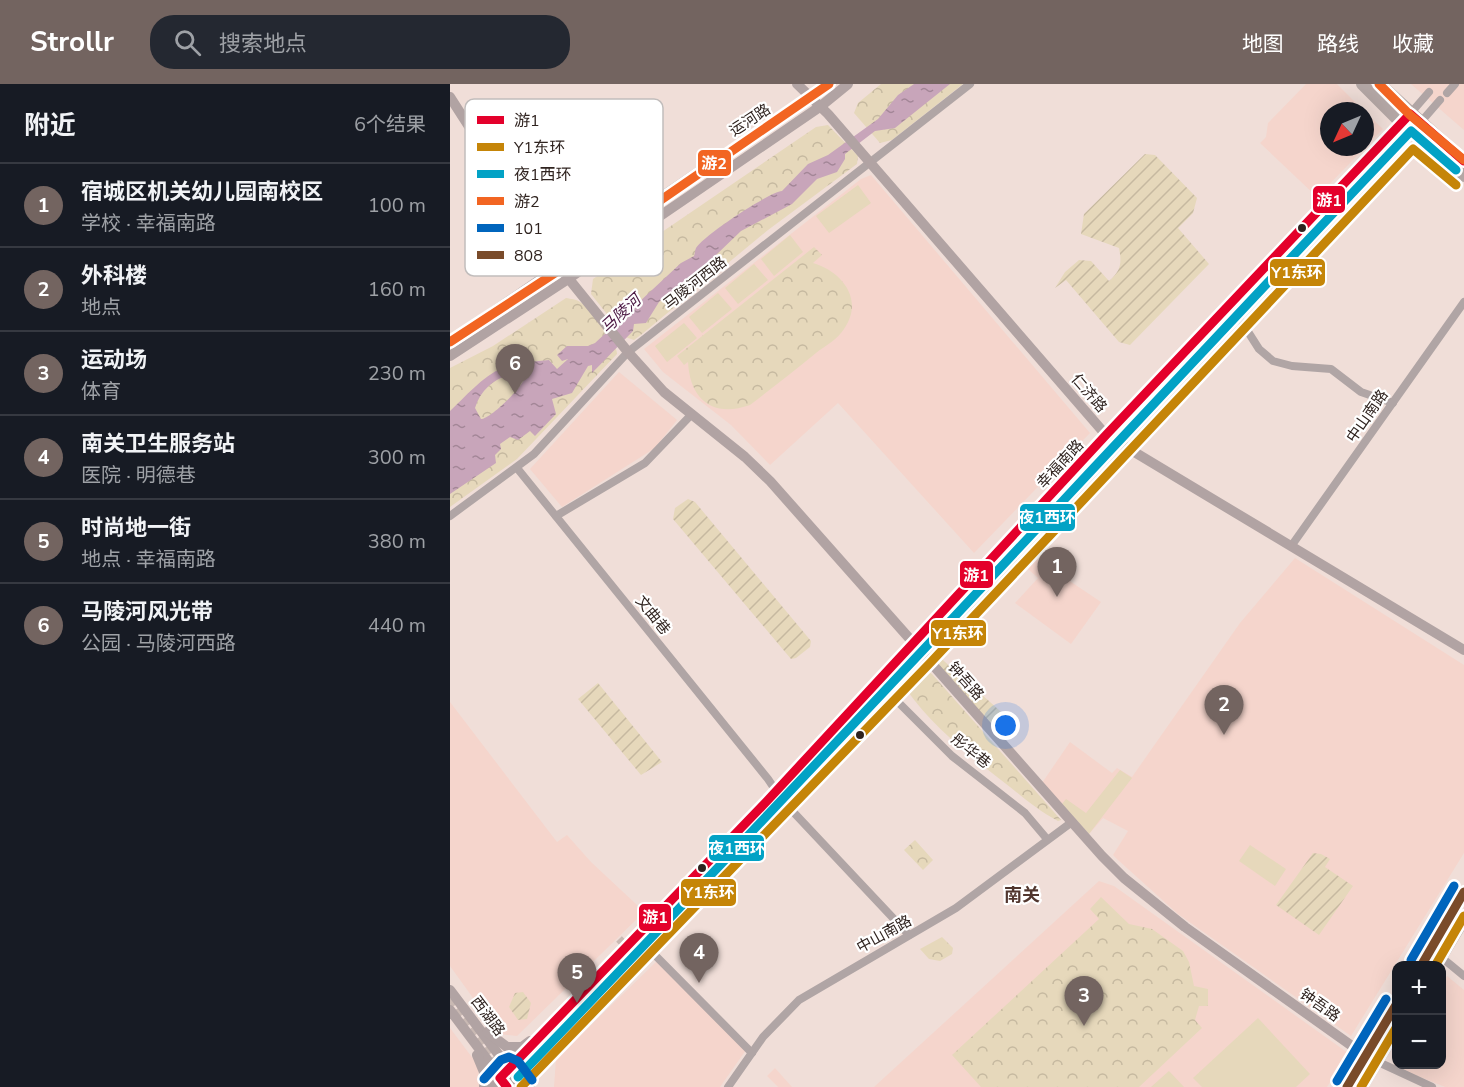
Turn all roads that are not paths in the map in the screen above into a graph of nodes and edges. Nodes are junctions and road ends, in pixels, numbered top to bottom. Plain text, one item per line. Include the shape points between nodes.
1 (797, 84) edge
2 (827, 84) edge
3 (848, 84) edge
4 (970, 84) edge
5 (1362, 84) edge
6 (1380, 84) edge
7 (1455, 84) edge
8 (1430, 92) dead end
9 (1447, 93) dead end
10 (450, 97) edge
11 (811, 97) junction
12 (1440, 100) dead end
13 (821, 106) junction
14 (1406, 119) junction
15 (465, 120) edge
16 (1416, 128) junction
17 (1464, 161) edge
18 (871, 164) junction
19 (1464, 176) edge
20 (663, 198) edge
21 (663, 214) edge
22 (548, 276) edge
23 (567, 276) edge
24 (573, 276) edge
25 (569, 279) junction
26 (1464, 302) edge
27 (1238, 316) junction
28 (450, 341) edge
29 (626, 349) junction
30 (450, 356) edge
31 (1393, 403) junction
32 (692, 414) junction
33 (1106, 435) junction
34 (1119, 443) junction
35 (517, 468) junction
36 (450, 516) edge
37 (556, 516) junction
38 (1292, 545) junction
39 (913, 644) junction
40 (1464, 650) edge
41 (922, 654) junction
42 (882, 686) junction
43 (779, 795) junction
44 (1072, 822) junction
45 (1047, 839) junction
46 (1464, 892) edge
47 (1464, 918) edge
48 (909, 935) junction
49 (640, 940) junction
50 (1424, 961) edge
51 (1439, 961) edge
52 (1446, 965) edge
53 (1464, 976) edge
54 (450, 990) edge
55 (464, 1009) junction
56 (1392, 1014) edge
57 (452, 1015) edge
58 (548, 1033) junction
59 (1392, 1035) edge
60 (752, 1053) junction
61 (1372, 1059) junction
62 (511, 1072) junction
63 (502, 1085) edge
64 (484, 1087) edge
65 (523, 1087) edge
66 (530, 1087) edge
67 (728, 1087) edge
68 (1347, 1087) edge
69 (1362, 1087) edge
70 (1432, 1087) edge

1 - 11 street, 仁济路
2 - 11 street, 运河路
3 - 13 street, 运河路
4 - 18 street, 马陵河西路
5 - 14 main road
6 - 14 main road
7 - 9 street
8 - 14 street
10 - 15 street
11 - 13 street, 仁济路
11 - 20 street, 运河路
12 - 16 street
13 - 18 street, 仁济路
13 - 21 street, 运河路
14 - 16 main road
14 - 33 street, 幸福南路
16 - 17 main road
16 - 19 main road
16 - 27 street, 幸福南路
18 - 29 street, 马陵河西路
18 - 33 street, 仁济路
22 - 28 street, 运河路
23 - 25 street
24 - 25 street, 运河路
25 - 29 street, 钟吾路
25 - 30 street, 运河路
26 - 31 street, 中山南路
27 - 31 street via 1259,349 1273,361 1331,369 1361,392
27 - 34 street, 幸福南路
29 - 32 street, 钟吾路 via 664,392
29 - 35 street, 马陵河西路 via 574,413
31 - 38 street, 中山南路
32 - 37 street via 645,463
32 - 39 street, 钟吾路 via 770,481
33 - 34 street, 仁济路
33 - 39 street, 幸福南路
34 - 38 street, 仁济路
34 - 41 street, 幸福南路
35 - 36 street, 马陵河西路
35 - 37 street, 文曲巷
37 - 43 street, 文曲巷
38 - 40 street, 仁济路
39 - 41 street, 钟吾路
39 - 42 street, 幸福南路
41 - 42 street, 幸福南路
41 - 44 street, 钟吾路
42 - 43 street, 幸福南路
42 - 45 street, 彤华巷 via 952,756 1016,804
43 - 48 street
43 - 49 street, 幸福南路
44 - 45 street, 中山南路
44 - 61 street, 钟吾路 via 1124,878 1162,909
45 - 48 street, 中山南路 via 956,908
46 - 50 main road
47 - 51 main road
48 - 60 street, 中山南路 via 807,994 787,1011
49 - 58 street, 幸福南路
49 - 60 street
52 - 53 street
54 - 55 street, 西湖路
55 - 57 street
55 - 58 street via 507,1047 522,1047
55 - 62 street, 西湖路
56 - 61 main road
57 - 63 street, 西湖路
57 - 64 street via 481,1063
58 - 62 street, 幸福南路
58 - 66 street via 531,1069
59 - 61 main road
60 - 67 street, 中山南路
61 - 68 main road
61 - 69 main road
61 - 70 street
62 - 63 street, 幸福南路
62 - 65 street, 西湖路

